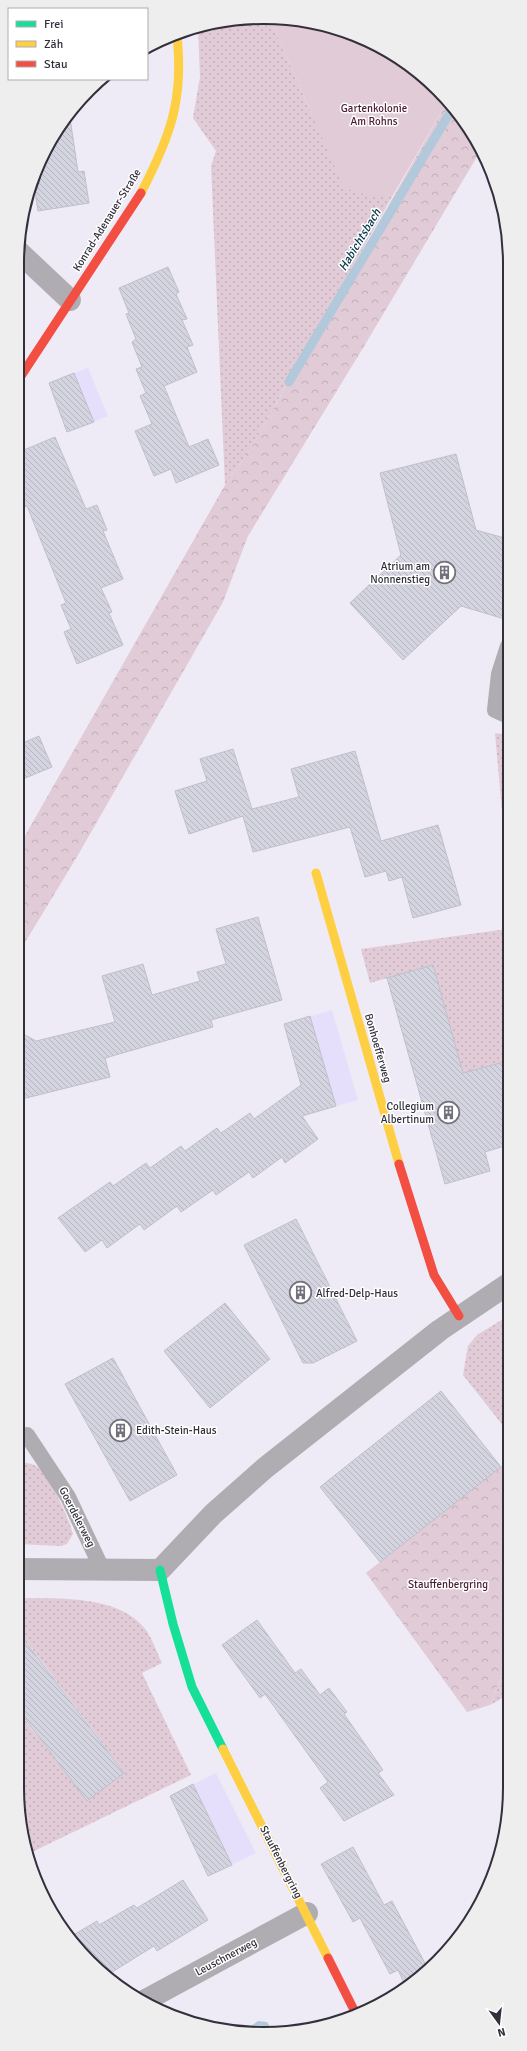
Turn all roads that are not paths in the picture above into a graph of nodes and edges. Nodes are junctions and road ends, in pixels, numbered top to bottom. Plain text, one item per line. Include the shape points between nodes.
1 (177, 40) edge
2 (24, 257) edge
3 (70, 300) junction
4 (24, 371) edge
5 (503, 662) edge
6 (503, 714) edge
7 (316, 873) dead end
8 (503, 1287) edge
9 (459, 1316) junction
10 (24, 1438) edge
11 (24, 1569) edge
12 (160, 1570) junction
13 (104, 1571) junction
14 (307, 1913) junction
15 (150, 1998) edge
16 (354, 2009) edge

1 - 3 street, Konrad-Adenauer-Straße via 180,64 176,108 160,156 140,195
2 - 3 street
3 - 4 street, Konrad-Adenauer-Straße
5 - 6 lane via 494,710
7 - 9 street, Bonhoefferweg via 390,1134 434,1275
8 - 9 street
9 - 12 street via 265,1468 213,1514
10 - 13 lane, Goerdelerweg via 27,1435 68,1496
11 - 13 street
12 - 13 street
12 - 14 street, Stauffenbergring via 192,1687
14 - 15 street, Leuschnerweg
14 - 16 street, Stauffenbergring

